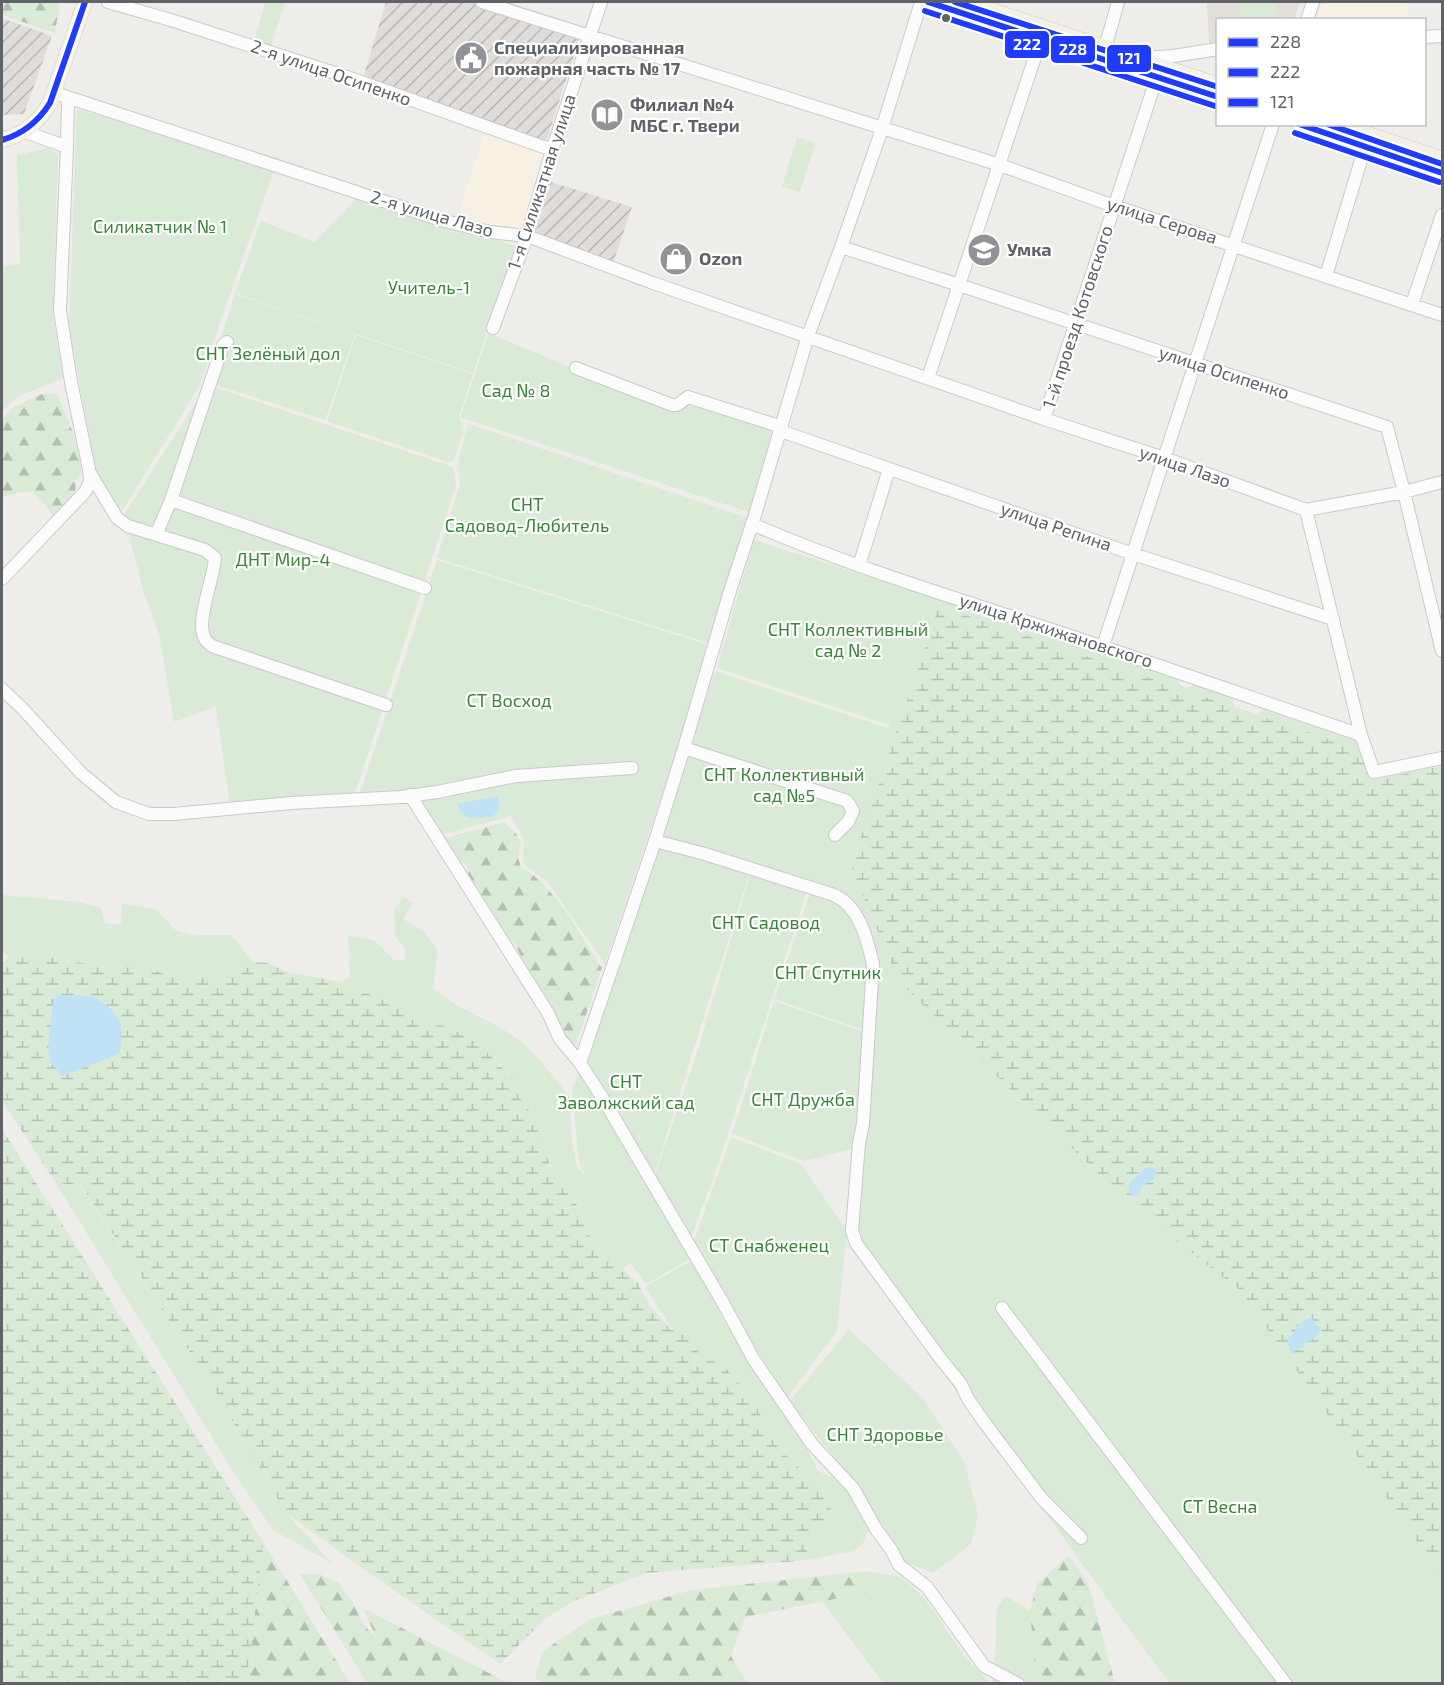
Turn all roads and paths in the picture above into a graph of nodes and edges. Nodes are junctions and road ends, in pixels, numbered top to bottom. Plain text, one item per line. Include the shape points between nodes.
1 (85, 2) edge
2 (108, 2) edge
3 (482, 2) edge
4 (601, 2) edge
5 (921, 2) edge
6 (928, 2) edge
7 (966, 2) edge
8 (1119, 2) edge
9 (1313, 2) edge
10 (1308, 18) edge
11 (590, 35) junction
12 (1443, 36) edge
13 (1426, 37) edge
14 (1041, 39) junction
15 (1105, 48) junction
16 (1216, 49) edge
17 (1135, 64) junction
18 (1157, 77) junction
19 (1216, 84) edge
20 (61, 96) junction
21 (1216, 97) edge
22 (1272, 126) edge
23 (1304, 126) edge
24 (1344, 126) edge
25 (882, 129) junction
26 (23, 131) junction
27 (2, 140) edge
28 (67, 147) junction
29 (1365, 147) junction
30 (552, 150) junction
31 (1443, 159) edge
32 (1000, 165) junction
33 (1443, 173) edge
34 (1114, 206) junction
35 (1443, 215) edge
36 (528, 236) junction
37 (1234, 245) junction
38 (841, 247) junction
39 (1326, 276) junction
40 (959, 285) junction
41 (1412, 304) junction
42 (1443, 315) edge
43 (1076, 323) junction
44 (493, 328) dead end
45 (808, 336) junction
46 (226, 342) dead end
47 (1196, 364) junction
48 (576, 368) dead end
49 (928, 378) junction
50 (1044, 419) junction
51 (781, 429) junction
52 (1164, 458) junction
53 (889, 469) junction
54 (89, 472) junction
55 (1443, 482) edge
56 (1404, 492) junction
57 (171, 500) junction
58 (1306, 510) junction
59 (752, 524) junction
60 (156, 535) junction
61 (1133, 554) junction
62 (859, 566) junction
63 (2, 579) edge
64 (425, 588) dead end
65 (1333, 619) junction
66 (1104, 646) junction
67 (1443, 651) edge
68 (2, 689) edge
69 (386, 705) dead end
70 (1361, 735) junction
71 (684, 748) junction
72 (1443, 758) edge
73 (632, 768) dead end
74 (410, 795) junction
75 (835, 835) dead end
76 (655, 841) junction
77 (580, 1063) junction
78 (1002, 1308) dead end
79 (1081, 1538) dead end
80 (1018, 1683) edge
81 (1286, 1683) edge

1 - 20 main road
2 - 30 street, 2-я улица Осипенко via 343,76
3 - 11 street, улица Серова
4 - 11 street, 1-я Силикатная улица
5 - 25 street
6 - 14 main road
7 - 15 main road
8 - 15 street
9 - 10 street
11 - 25 street, улица Серова
11 - 30 street, 1-я Силикатная улица
12 - 13 street
14 - 17 main road
14 - 32 street
15 - 17 main road
16 - 17 street
17 - 18 main road
17 - 19 main road
18 - 21 main road
18 - 34 street, 1-й проезд Котовского
20 - 26 main road
20 - 28 street
20 - 36 street, 2-я улица Лазо via 441,220
22 - 37 street
23 - 29 main road
24 - 31 main road
25 - 32 street, улица Серова
25 - 38 street
26 - 27 main road
26 - 28 street
28 - 54 street via 60,311
29 - 33 main road
29 - 39 street
30 - 36 street, 1-я Силикатная улица
32 - 34 street, улица Серова
32 - 40 street
34 - 37 street, улица Серова
34 - 43 street, 1-й проезд Котовского
35 - 41 street
36 - 44 street, 1-я Силикатная улица
36 - 45 street, 2-я улица Лазо
37 - 39 street, улица Серова
37 - 47 street
38 - 40 street, улица Осипенко
38 - 45 street
39 - 41 street, улица Серова
40 - 43 street, улица Осипенко
40 - 49 street
41 - 42 street, улица Серова
43 - 47 street, улица Осипенко
43 - 50 street, 1-й проезд Котовского
45 - 49 street, улица Лазо
45 - 51 street
46 - 57 street
47 - 52 street
47 - 56 street, улица Осипенко via 1387,427
48 - 51 street, улица Репина via 672,405 688,398
49 - 50 street, улица Лазо
50 - 52 street, улица Лазо
51 - 53 street, улица Репина
51 - 59 street
52 - 58 street, улица Лазо
52 - 61 street
53 - 61 street, улица Репина
53 - 62 street
54 - 60 street via 117,518
54 - 63 street via 85,492
55 - 56 street
56 - 58 street
56 - 67 street, улица Осипенко
57 - 60 street
57 - 64 street
58 - 65 street
59 - 62 street, улица Кржижановского
59 - 71 street
60 - 69 street via 205,550 215,558 202,628 212,646
61 - 65 street, улица Репина
61 - 66 street
62 - 66 street, улица Кржижановского
65 - 70 street
66 - 70 street, улица Кржижановского
68 - 74 street via 81,773 116,802 148,814
70 - 72 street via 1374,772
71 - 75 street via 848,801 853,811
71 - 76 street
73 - 74 street via 516,776
74 - 77 street via 548,1013 560,1040
76 - 77 street
76 - 79 street via 834,895 845,900 855,912 873,964 852,1231 856,1243 1042,1499
77 - 80 street via 754,1360 812,1444 852,1488 899,1566 927,1587 984,1666
78 - 81 street

